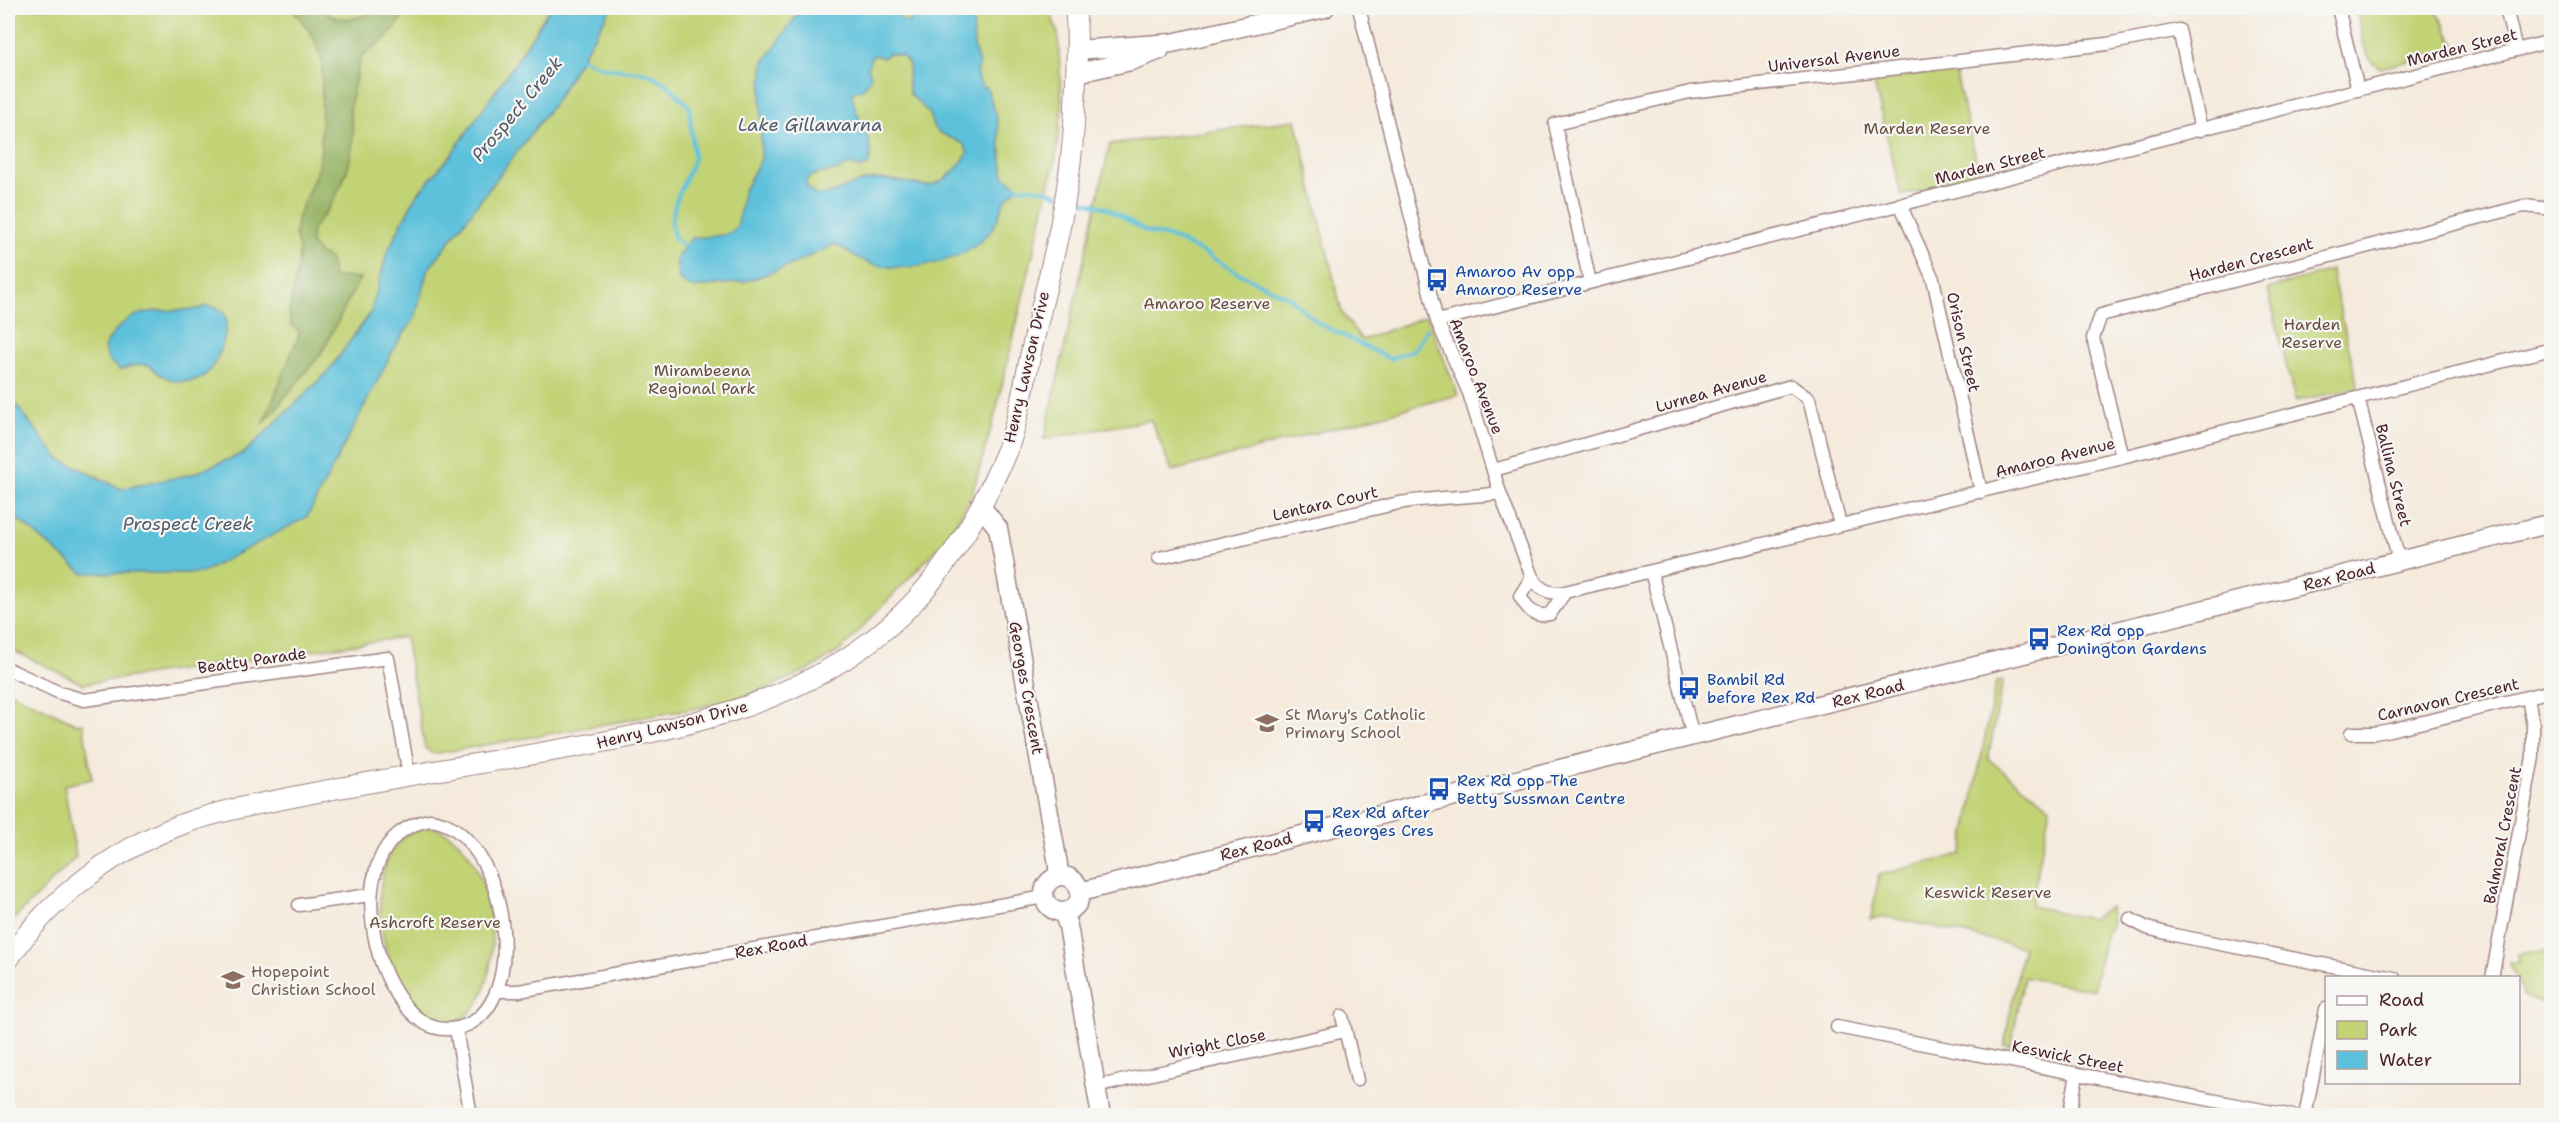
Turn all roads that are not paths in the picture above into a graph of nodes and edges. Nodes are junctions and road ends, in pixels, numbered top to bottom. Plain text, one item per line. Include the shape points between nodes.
1 (1075, 8) edge
2 (1325, 8) edge
3 (1359, 8) edge
4 (2338, 8) edge
5 (2506, 8) edge
6 (2552, 41) edge
7 (1172, 43) junction
8 (2516, 50) junction
9 (1077, 51) junction
10 (1077, 73) junction
11 (2358, 90) junction
12 (2201, 130) junction
13 (1900, 204) junction
14 (2552, 209) edge
15 (1590, 282) junction
16 (1437, 321) junction
17 (2552, 349) edge
18 (2358, 398) junction
19 (2122, 457) junction
20 (1494, 470) junction
21 (1981, 492) junction
22 (1500, 493) junction
23 (980, 505) junction
24 (2552, 523) edge
25 (1840, 525) junction
26 (1159, 558) dead end
27 (2399, 561) junction
28 (1651, 571) junction
29 (1532, 577) junction
30 (1565, 592) junction
31 (8, 669) edge
32 (2552, 691) edge
33 (2528, 697) junction
34 (2351, 733) dead end
35 (1693, 737) junction
36 (409, 775) junction
37 (1058, 876) junction
38 (1080, 892) junction
39 (370, 896) junction
40 (1044, 897) junction
41 (299, 905) dead end
42 (1063, 912) junction
43 (2130, 919) dead end
44 (8, 960) edge
45 (2334, 972) edge
46 (2374, 976) edge
47 (2492, 976) edge
48 (497, 991) junction
49 (2325, 1014) edge
50 (1342, 1016) dead end
51 (1837, 1027) dead end
52 (456, 1029) junction
53 (1344, 1031) junction
54 (2077, 1075) junction
55 (1357, 1080) dead end
56 (1096, 1087) junction
57 (1098, 1115) edge
58 (471, 1116) edge
59 (2069, 1116) edge
60 (2293, 1116) edge
61 (2306, 1116) edge

1 - 9 main road, Henry Lawson Drive
2 - 7 street
3 - 16 street, Amaroo Avenue
4 - 11 street
5 - 8 street
6 - 8 street, Marden Street
7 - 9 street
7 - 10 street via 1131,61
8 - 11 street, Marden Street
9 - 10 main road, Henry Lawson Drive
10 - 23 main road, Henry Lawson Drive via 1066,197 1009,446
11 - 12 street, Marden Street
12 - 13 street, Marden Street
12 - 15 street, Universal Avenue via 2179,30 2107,44 1690,92 1555,124
13 - 15 street, Marden Street
13 - 21 street, Orison Street via 1933,279
14 - 19 street, Harden Crescent via 2524,206 2102,315 2093,338
15 - 16 street, Marden Street
16 - 20 street, Amaroo Avenue via 1469,393
17 - 18 street, Amaroo Avenue
18 - 19 street, Amaroo Avenue
18 - 27 street, Ballina Street
19 - 21 street, Amaroo Avenue
20 - 22 street, Amaroo Avenue
20 - 25 street, Lurnea Avenue via 1791,386 1809,399
21 - 25 street, Amaroo Avenue
22 - 26 street, Lentara Court via 1399,502
22 - 29 street, Amaroo Avenue
23 - 36 main road, Henry Lawson Drive via 945,562 900,616 853,654 792,689 730,712 650,732
23 - 37 street, Georges Crescent via 998,528
24 - 27 street, Rex Road
25 - 28 street, Amaroo Avenue
27 - 35 street, Rex Road
28 - 30 street, Amaroo Avenue
28 - 35 street
29 - 30 street, Amaroo Avenue via 1547,592
29 - 30 street via 1520,596 1527,609 1541,616 1550,614
31 - 36 street, Beatty Parade via 84,700 388,657
32 - 33 street, Carnavon Crescent
33 - 34 street, Carnavon Crescent via 2390,730
33 - 47 street, Balmoral Crescent via 2533,757
35 - 38 street, Rex Road
36 - 44 main road, Henry Lawson Drive via 219,813 148,839 92,873 49,910
37 - 38 street via 1075,881
37 - 40 street via 1047,884
38 - 42 street via 1076,905
39 - 41 street
39 - 48 street via 381,858 396,836 413,824 430,820 453,827 474,849 497,897 504,939
39 - 52 street via 380,957 403,1002 417,1017 435,1027
40 - 42 street via 1049,906
40 - 48 street, Rex Road via 519,991
42 - 56 street
43 - 45 street via 2147,928
45 - 46 street
48 - 52 street via 478,1019
49 - 61 street
50 - 53 street
51 - 54 street, Keswick Street
52 - 58 street
53 - 55 street
53 - 56 street, Wright Close
54 - 59 street
54 - 60 street, Keswick Street
56 - 57 street

